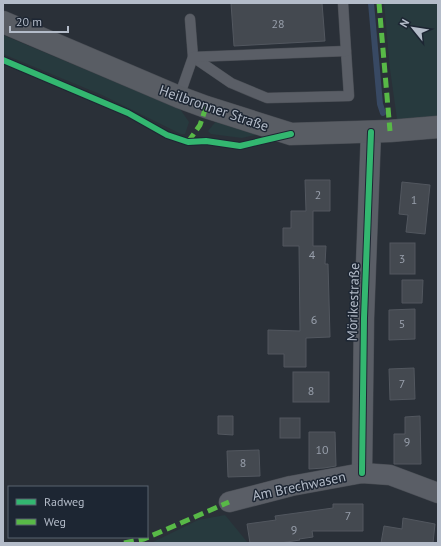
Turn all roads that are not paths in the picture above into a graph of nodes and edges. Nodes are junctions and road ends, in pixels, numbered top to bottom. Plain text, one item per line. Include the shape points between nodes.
1 (343, 3) edge
2 (190, 19) dead end
3 (3, 22) edge
4 (346, 51) junction
5 (193, 57) junction
6 (179, 97) junction
7 (438, 127) edge
8 (371, 132) junction
9 (362, 473) junction
10 (438, 493) edge
11 (229, 502) dead end

1 - 4 lane
2 - 5 lane
3 - 6 main road, Heilbronner Straße
4 - 5 lane
4 - 5 lane via 349,96 267,98 231,83
5 - 6 lane
6 - 8 main road, Heilbronner Straße via 291,134
7 - 8 main road, Heilbronner Straße
8 - 9 street, Mörikestraße via 364,318
9 - 10 street, Am Brechwasen via 390,476
9 - 11 street, Am Brechwasen via 291,486

